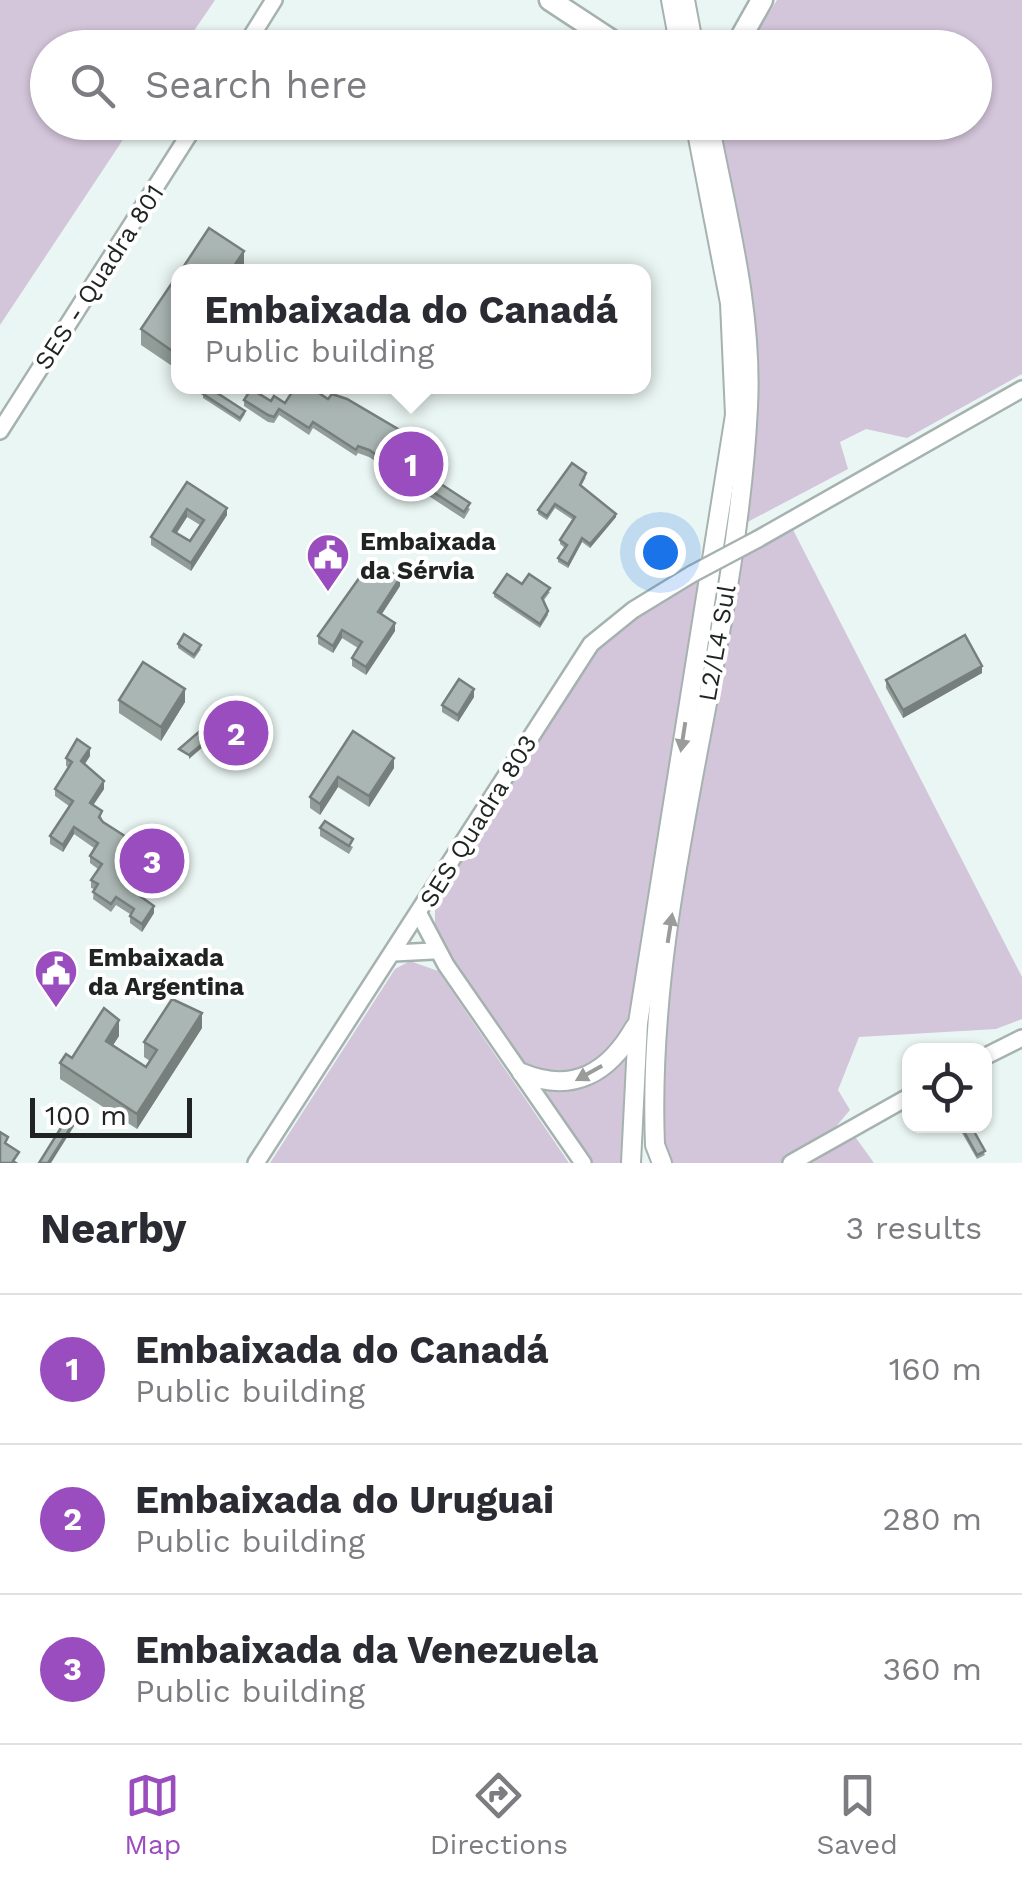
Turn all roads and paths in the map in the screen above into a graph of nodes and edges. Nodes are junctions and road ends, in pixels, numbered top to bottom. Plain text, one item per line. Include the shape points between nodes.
1 (274, 0) edge
2 (550, 0) edge
3 (670, 0) edge
4 (685, 0) edge
5 (762, 0) edge
6 (255, 30) edge
7 (596, 30) edge
8 (676, 30) edge
9 (691, 30) edge
10 (744, 30) edge
11 (185, 140) edge
12 (705, 140) edge
13 (707, 140) edge
14 (1022, 389) edge
15 (0, 430) edge
16 (435, 887) junction
17 (415, 921) junction
18 (434, 947) junction
19 (394, 953) junction
20 (638, 1022) junction
21 (1022, 1038) edge
22 (992, 1053) edge
23 (522, 1073) junction
24 (902, 1101) edge
25 (256, 1163) edge
26 (583, 1163) edge
27 (630, 1163) edge
28 (662, 1163) edge
29 (791, 1163) edge

1 - 6 street
2 - 7 highway
3 - 8 main road
4 - 9 main road
5 - 10 highway
11 - 15 street, SES - Quadra 801
12 -> 20 main road, L2/L4 Sul via 730,303 735,416
28 -> 13 main road, L2/L4 Sul via 655,1145 655,1024 728,578 748,406 745,301
14 - 16 street, SES Quadra 803, bridge via 692,574 591,644
16 - 17 street, SES Quadra 803
16 - 18 street
17 - 18 street
17 - 19 street, SES Quadra 803
18 - 19 street
18 - 23 street
19 - 25 street, SES Quadra 803
20 -> 23 main road via 596,1072 567,1084
20 - 27 main road, L2/L4 Sul
21 - 22 street
23 - 26 street
24 - 29 street

